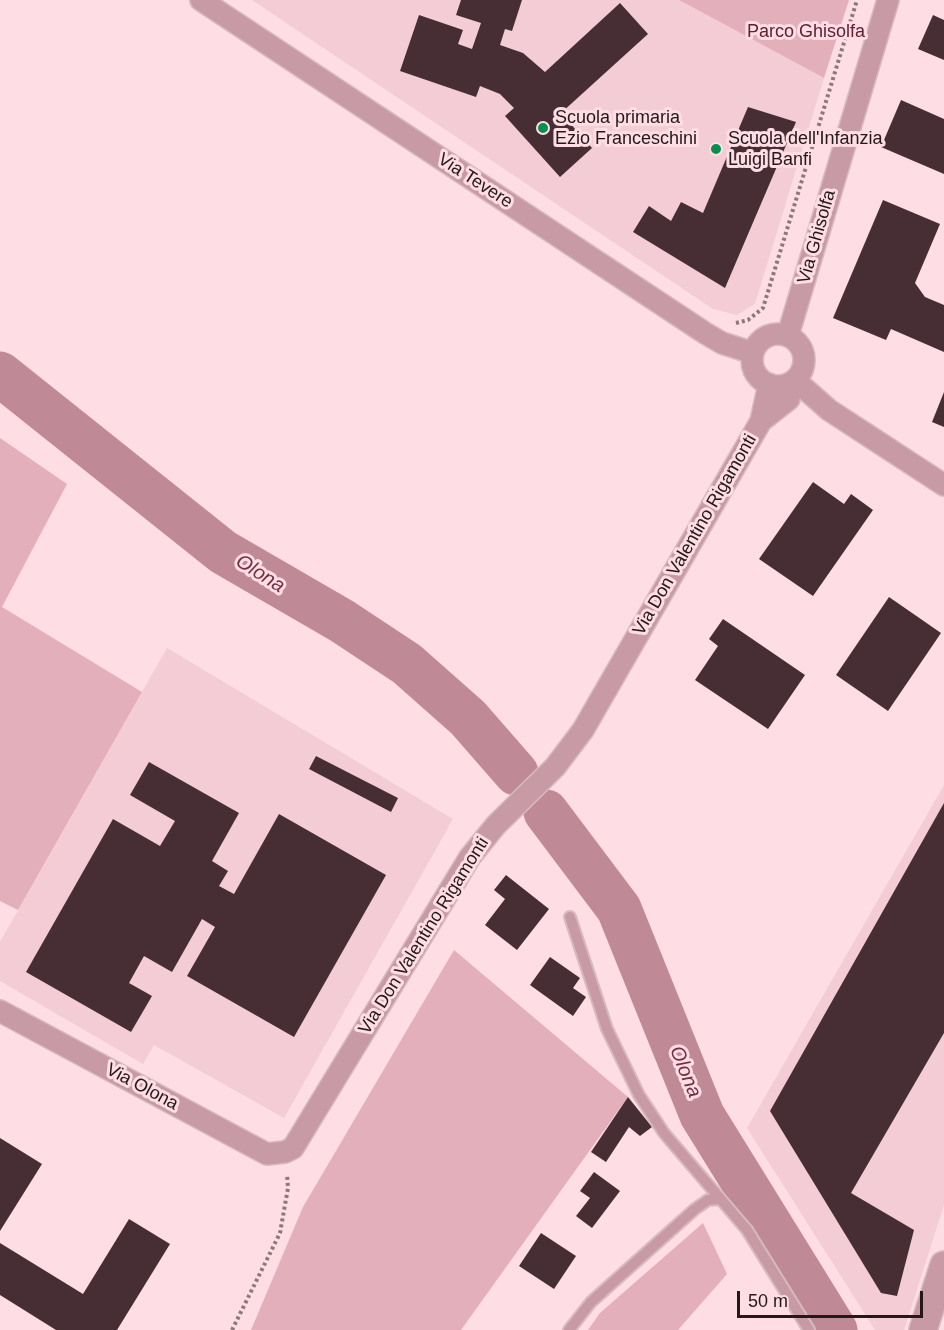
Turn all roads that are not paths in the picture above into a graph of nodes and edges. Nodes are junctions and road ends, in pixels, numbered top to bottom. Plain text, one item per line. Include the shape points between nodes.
1 (201, 0) edge
2 (888, 0) edge
3 (788, 335) junction
4 (753, 353) junction
5 (793, 381) junction
6 (769, 384) junction
7 (760, 421) junction
8 (944, 485) edge
9 (570, 917) dead end
10 (0, 1011) edge
11 (285, 1152) joint
12 (720, 1199) junction
13 (944, 1265) edge
14 (569, 1330) edge
15 (809, 1330) edge
16 (923, 1330) edge

1 - 4 street, Via Tevere via 705,333
2 - 3 street, Via Ghisolfa
3 - 4 street via 762,339
3 - 5 street via 801,347 804,356 804,364
4 - 6 street via 758,376
5 - 6 street via 779,386
5 - 7 street, Via Don Valentino Rigamonti via 789,399
5 - 8 street via 829,410
6 - 7 street, Via Don Valentino Rigamonti
7 - 11 street, Via Don Valentino Rigamonti via 583,730 555,767 496,825 470,857 298,1141
9 - 12 lane via 619,1059 664,1133
10 - 11 street, Via Olona via 267,1154
12 - 14 lane via 708,1200 695,1209 591,1302
12 - 15 lane via 757,1244
13 - 16 street

